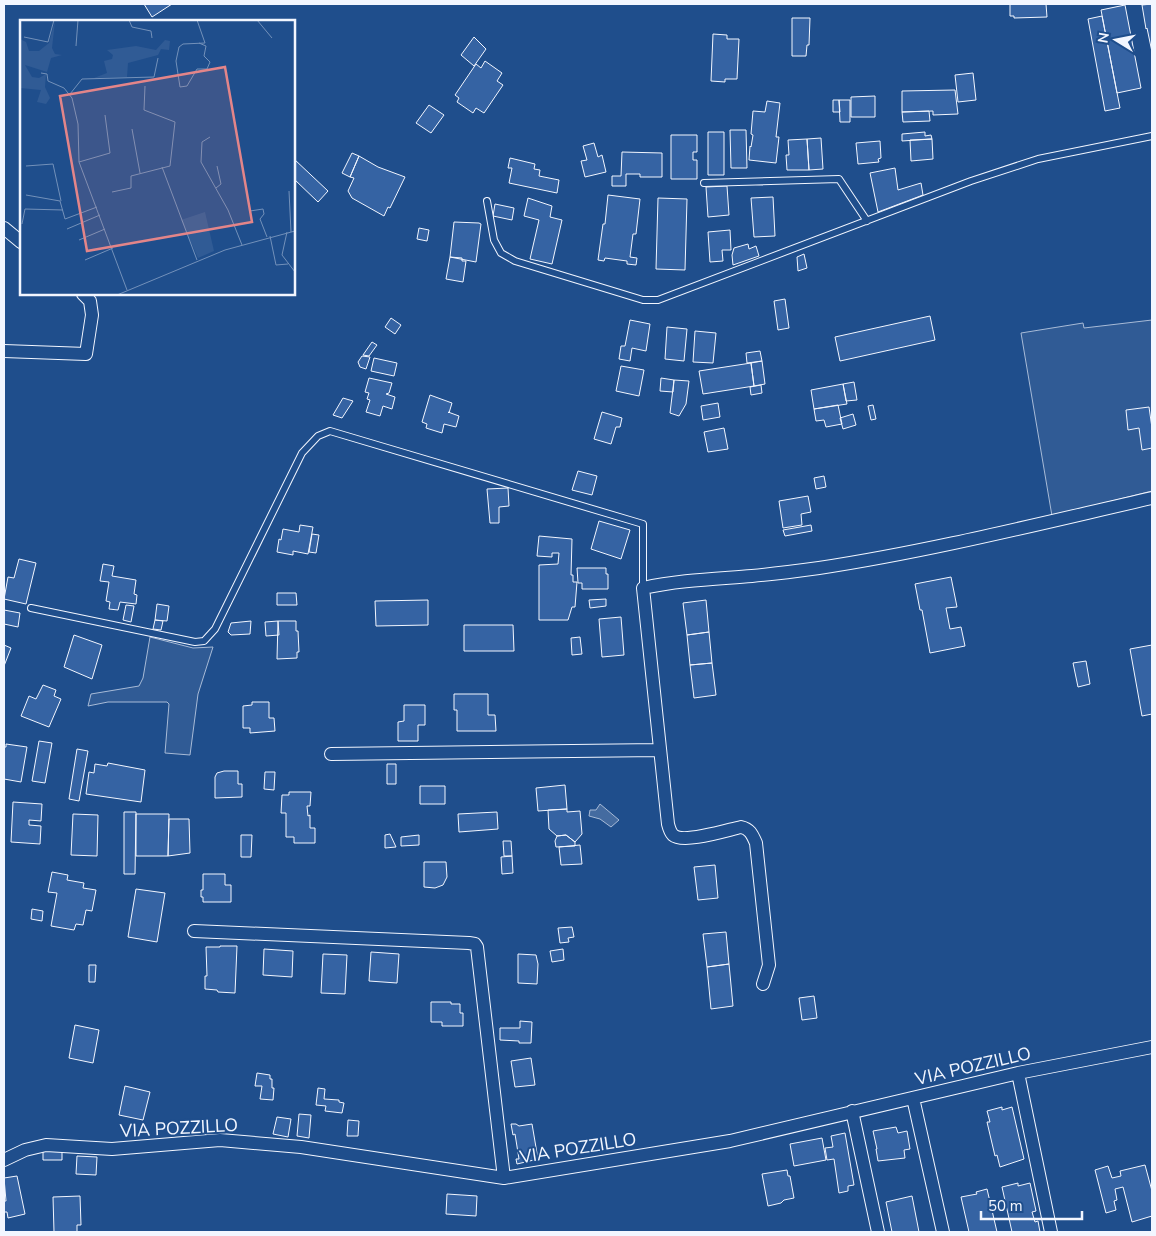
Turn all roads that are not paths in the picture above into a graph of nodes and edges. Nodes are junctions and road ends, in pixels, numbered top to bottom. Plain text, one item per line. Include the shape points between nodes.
1 (1152, 136) edge
2 (704, 183) dead end
3 (487, 201) dead end
4 (867, 221) junction
5 (4, 228) edge
6 (20, 241) edge
7 (84, 295) edge
8 (4, 350) edge
9 (1152, 498) edge
10 (643, 588) junction
11 (31, 608) dead end
12 (659, 750) junction
13 (331, 754) dead end
14 (194, 931) dead end
15 (762, 984) dead end
16 (1152, 1047) edge
17 (1018, 1073) junction
18 (913, 1098) junction
19 (852, 1111) junction
20 (4, 1160) edge
21 (504, 1178) junction
22 (878, 1232) edge
23 (942, 1232) edge
24 (1051, 1232) edge

1 - 4 lane via 1038,159
2 - 4 lane via 839,179
3 - 4 lane via 494,240 501,253 515,262 643,300 658,300
5 - 6 street
7 - 8 street via 90,301 92,315 86,354
9 - 10 street via 892,556
10 - 11 lane via 643,524 330,431 318,436 302,453 215,629 204,641 195,642
10 - 12 street
12 - 13 street
12 - 15 street via 672,834 689,838 741,827 753,834 769,965
14 - 21 street via 475,944
16 - 17 street, VIA POZZILLO
17 - 18 street, VIA POZZILLO
17 - 24 street
18 - 19 street, VIA POZZILLO
18 - 23 street
19 - 21 street, VIA POZZILLO via 730,1140
19 - 22 street
20 - 21 street, VIA POZZILLO via 46,1145 112,1149 220,1140 301,1147

